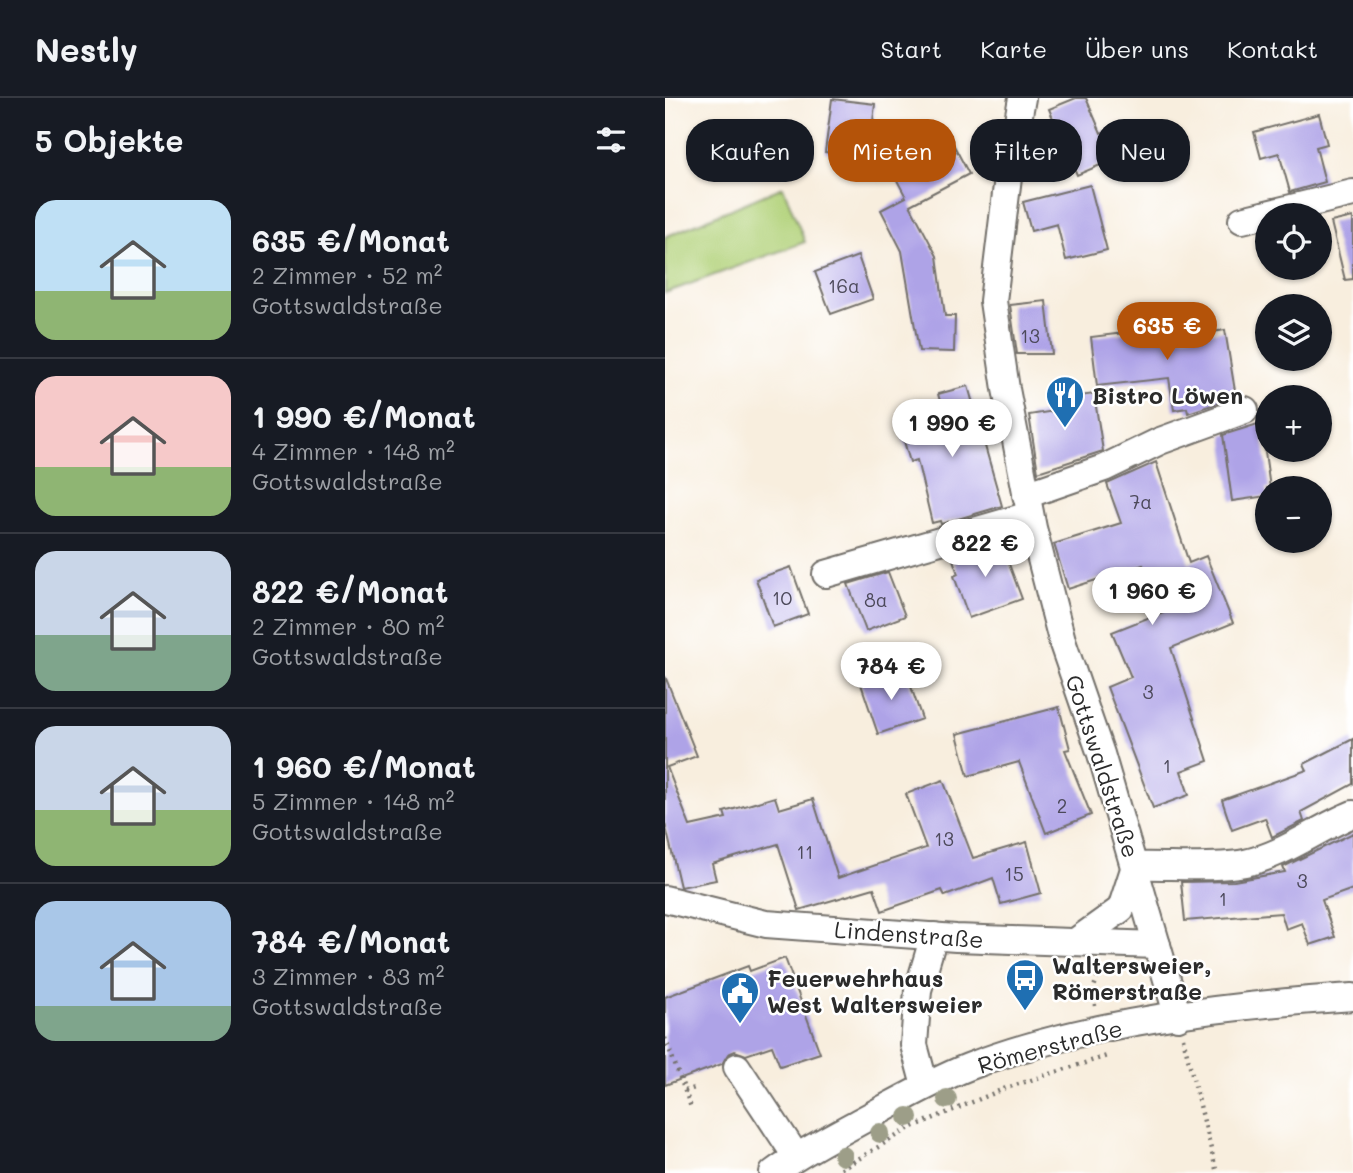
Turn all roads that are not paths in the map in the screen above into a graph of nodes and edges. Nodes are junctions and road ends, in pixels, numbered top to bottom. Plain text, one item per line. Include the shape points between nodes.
1 (1021, 98) edge
2 (1353, 193) edge
3 (1242, 220) dead end
4 (1245, 410) dead end
5 (1028, 505) junction
6 (826, 574) dead end
7 (1353, 814) edge
8 (1135, 866) junction
9 (667, 907) edge
10 (934, 936) junction
11 (1075, 942) junction
12 (1157, 945) junction
13 (1353, 997) edge
14 (1178, 1017) junction
15 (737, 1067) dead end
16 (925, 1086) junction
17 (796, 1156) junction
18 (772, 1173) edge

1 - 5 street, Gottswaldstraße via 993,301
2 - 3 street
4 - 5 street via 1160,441
5 - 6 street
5 - 8 street, Gottswaldstraße via 1062,644
7 - 8 street via 1316,829 1299,844 1244,863
8 - 11 street via 1121,909
8 - 12 street, Gottswaldstraße
9 - 10 street, Lindenstraße via 766,924
10 - 11 street, Lindenstraße
10 - 16 street via 918,990 914,1045
11 - 12 street, Lindenstraße
12 - 14 street, Gottswaldstraße
13 - 14 street, Römerstraße
14 - 16 street, Römerstraße via 1098,1029 1010,1053
15 - 17 street
16 - 17 street, Römerstraße
17 - 18 street, Römerstraße

